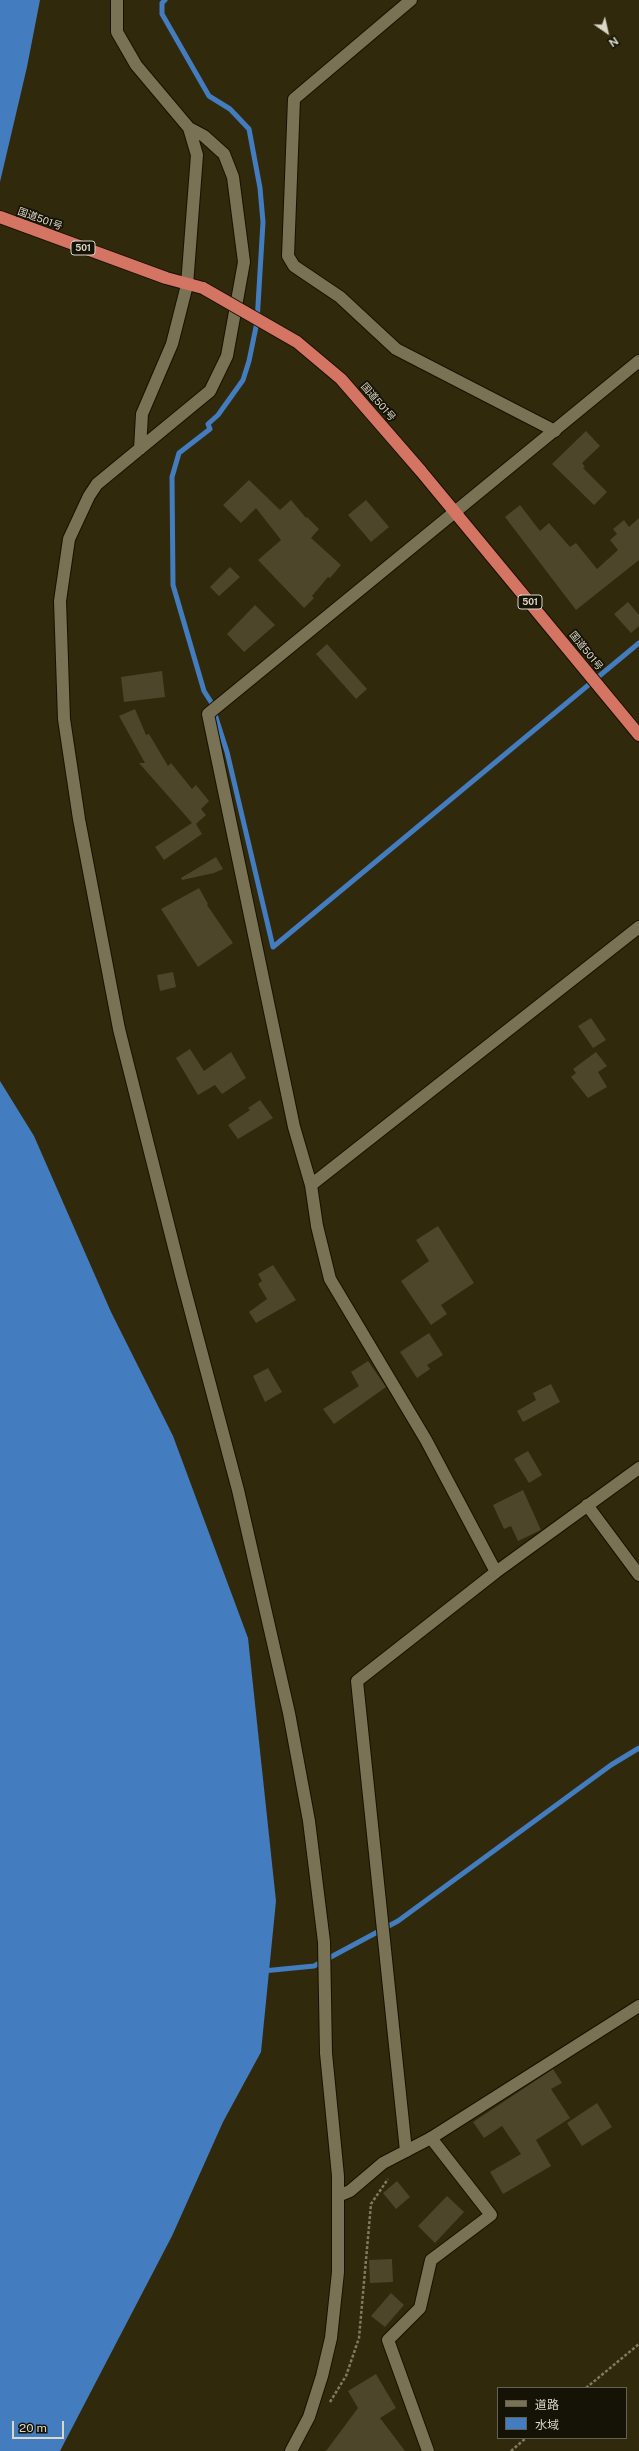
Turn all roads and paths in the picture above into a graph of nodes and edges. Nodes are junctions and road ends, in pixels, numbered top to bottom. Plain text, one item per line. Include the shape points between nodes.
1 (117, 0) edge
2 (411, 0) edge
3 (189, 128) junction
4 (0, 217) edge
5 (187, 285) junction
6 (639, 362) edge
7 (555, 431) junction
8 (140, 449) junction
9 (456, 511) junction
10 (639, 735) edge
11 (639, 927) edge
12 (311, 1185) junction
13 (639, 1468) edge
14 (587, 1505) junction
15 (496, 1572) junction
16 (639, 1575) edge
17 (639, 2006) edge
18 (431, 2138) junction
19 (406, 2151) junction
20 (389, 2178) dead end
21 (338, 2196) junction
22 (639, 2344) edge
23 (587, 2387) edge
24 (309, 2417) junction
25 (525, 2439) edge
26 (291, 2451) edge
27 (428, 2451) edge
28 (511, 2451) edge

1 - 3 street via 117,32 136,65
2 - 7 street via 294,99 288,256 294,266 340,297 396,349
3 - 5 street via 197,155
3 - 8 street via 204,136 224,154 231,171 244,262 227,356 210,391
4 - 5 highway, 国道501号 / 501
5 - 8 street via 172,344 142,414
5 - 9 highway, 国道501号 / 501, bridge via 203,288 297,342 341,379
6 - 7 street
7 - 9 street
8 - 21 street via 97,484 69,539 60,601 64,719 79,820 119,1028 238,1490 289,1713 309,1821 324,1942 326,2053
9 - 10 highway, 国道501号 / 501
9 - 12 street via 208,714 294,1127
11 - 12 street
12 - 15 street via 317,1226 330,1279 426,1440
13 - 14 street
14 - 15 street
14 - 16 street
15 - 19 street via 357,1681
17 - 18 street
18 - 19 street
18 - 27 street via 491,2215 431,2260 420,2308 388,2340
19 - 21 street via 383,2163 350,2191
20 - 24 path via 371,2204 359,2338 346,2376 328,2406
21 - 24 street via 338,2272 331,2338
22 - 23 path
24 - 26 street
25 - 28 path

